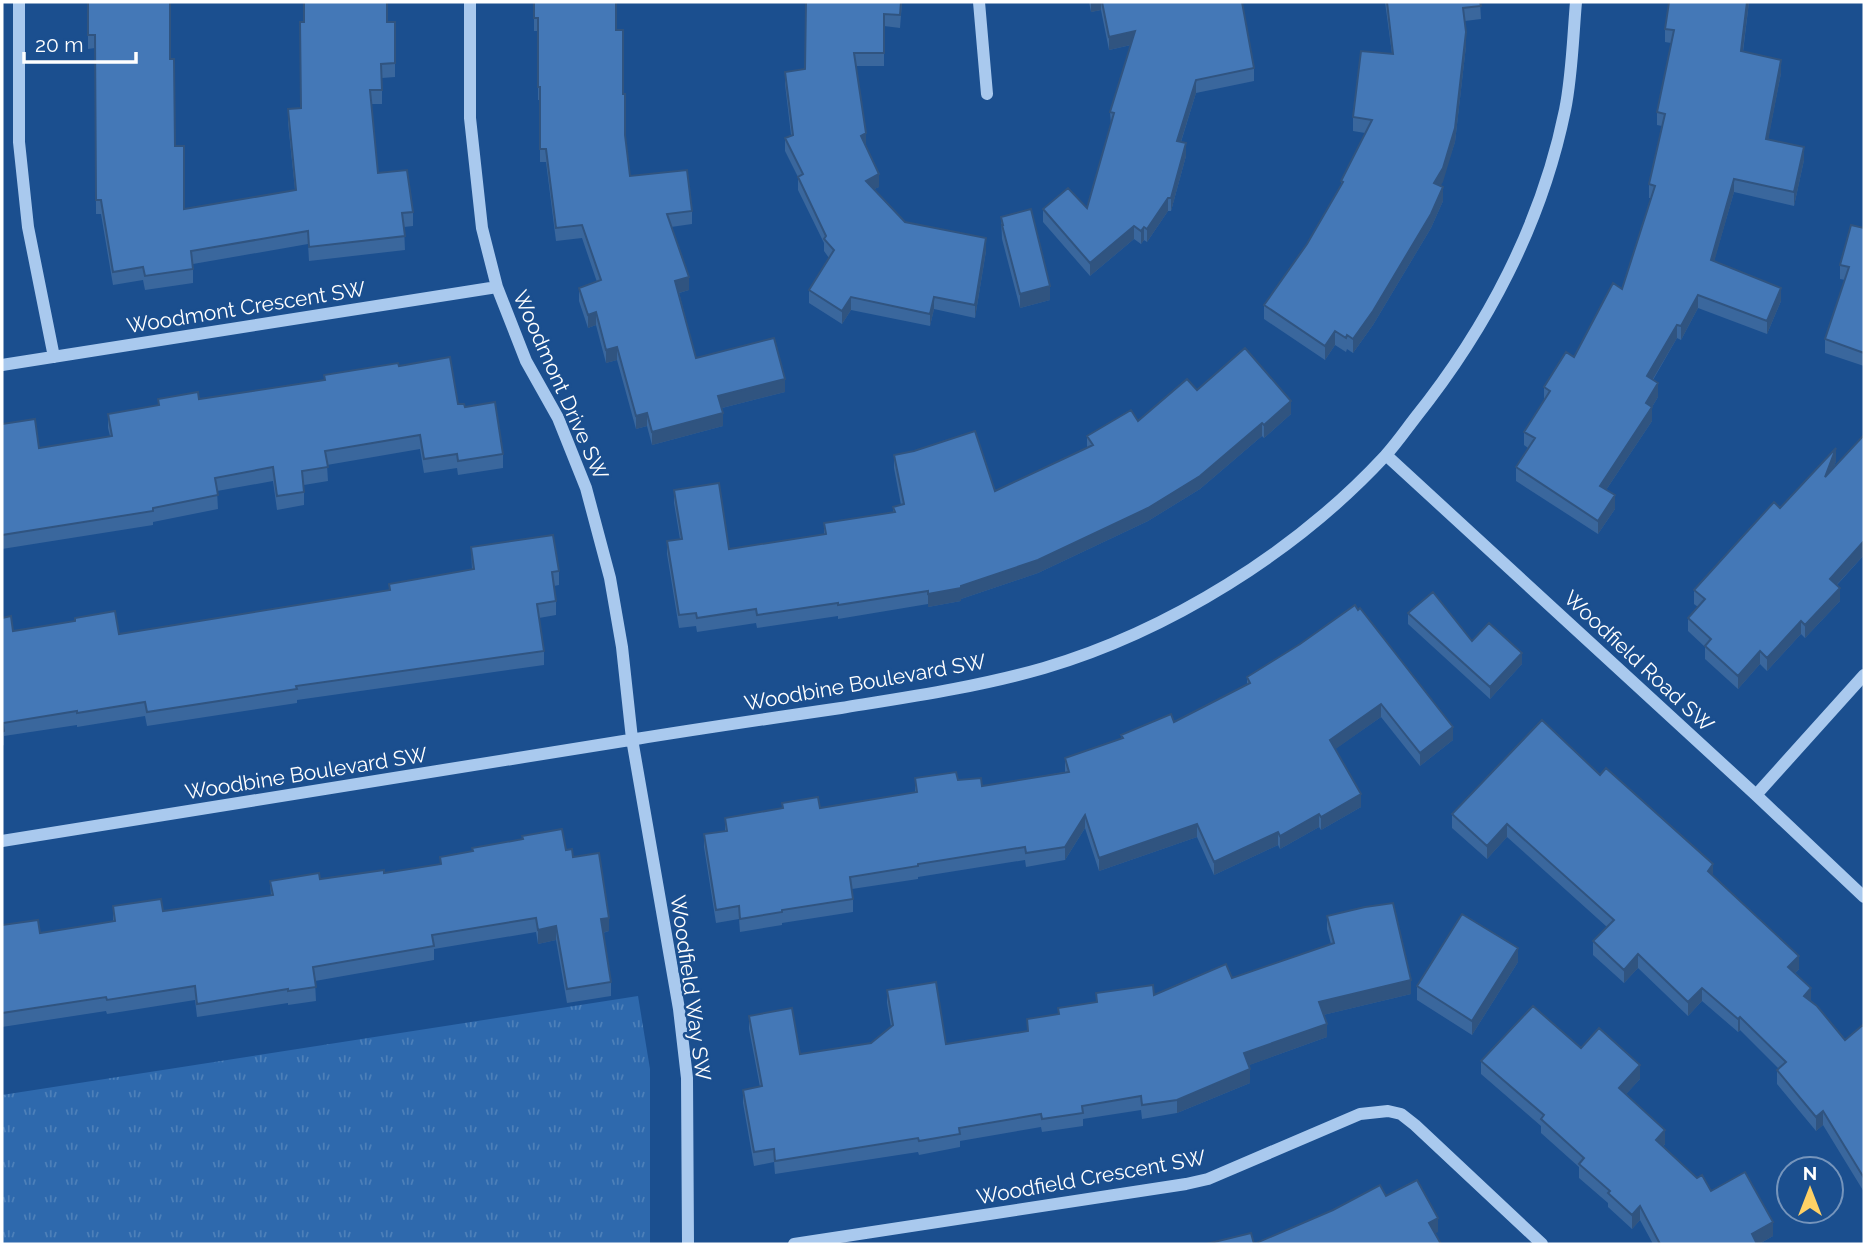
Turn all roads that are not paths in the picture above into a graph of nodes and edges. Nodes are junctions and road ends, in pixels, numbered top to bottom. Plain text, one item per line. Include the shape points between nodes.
1 (19, 2) edge
2 (470, 2) edge
3 (979, 2) edge
4 (1576, 2) edge
5 (987, 94) dead end
6 (497, 287) junction
7 (54, 357) junction
8 (2, 365) edge
9 (1386, 455) junction
10 (1864, 675) edge
11 (632, 739) junction
12 (1756, 795) junction
13 (2, 841) edge
14 (1864, 897) edge
15 (688, 1244) edge
16 (794, 1244) edge
17 (1542, 1244) edge

1 - 7 street via 19,142 28,227
2 - 6 street, Woodmont Drive SW via 470,118 482,229
3 - 5 street
4 - 9 street, Woodbine Boulevard SW via 1566,107 1525,240 1445,381
6 - 7 street, Woodmont Crescent SW
6 - 11 street, Woodmont Drive SW via 586,488 610,578
7 - 8 street, Woodmont Crescent SW
9 - 11 street, Woodbine Boulevard SW via 1332,507 1255,568 1119,642 1043,668 927,695
9 - 12 street, Woodfield Road SW
10 - 12 street
11 - 13 street, Woodbine Boulevard SW
11 - 15 street, Woodfield Way SW via 687,1078
12 - 14 street, Woodfield Road SW
16 - 17 street, Woodfield Crescent SW via 1186,1184 1208,1179 1360,1114 1388,1111 1415,1125

